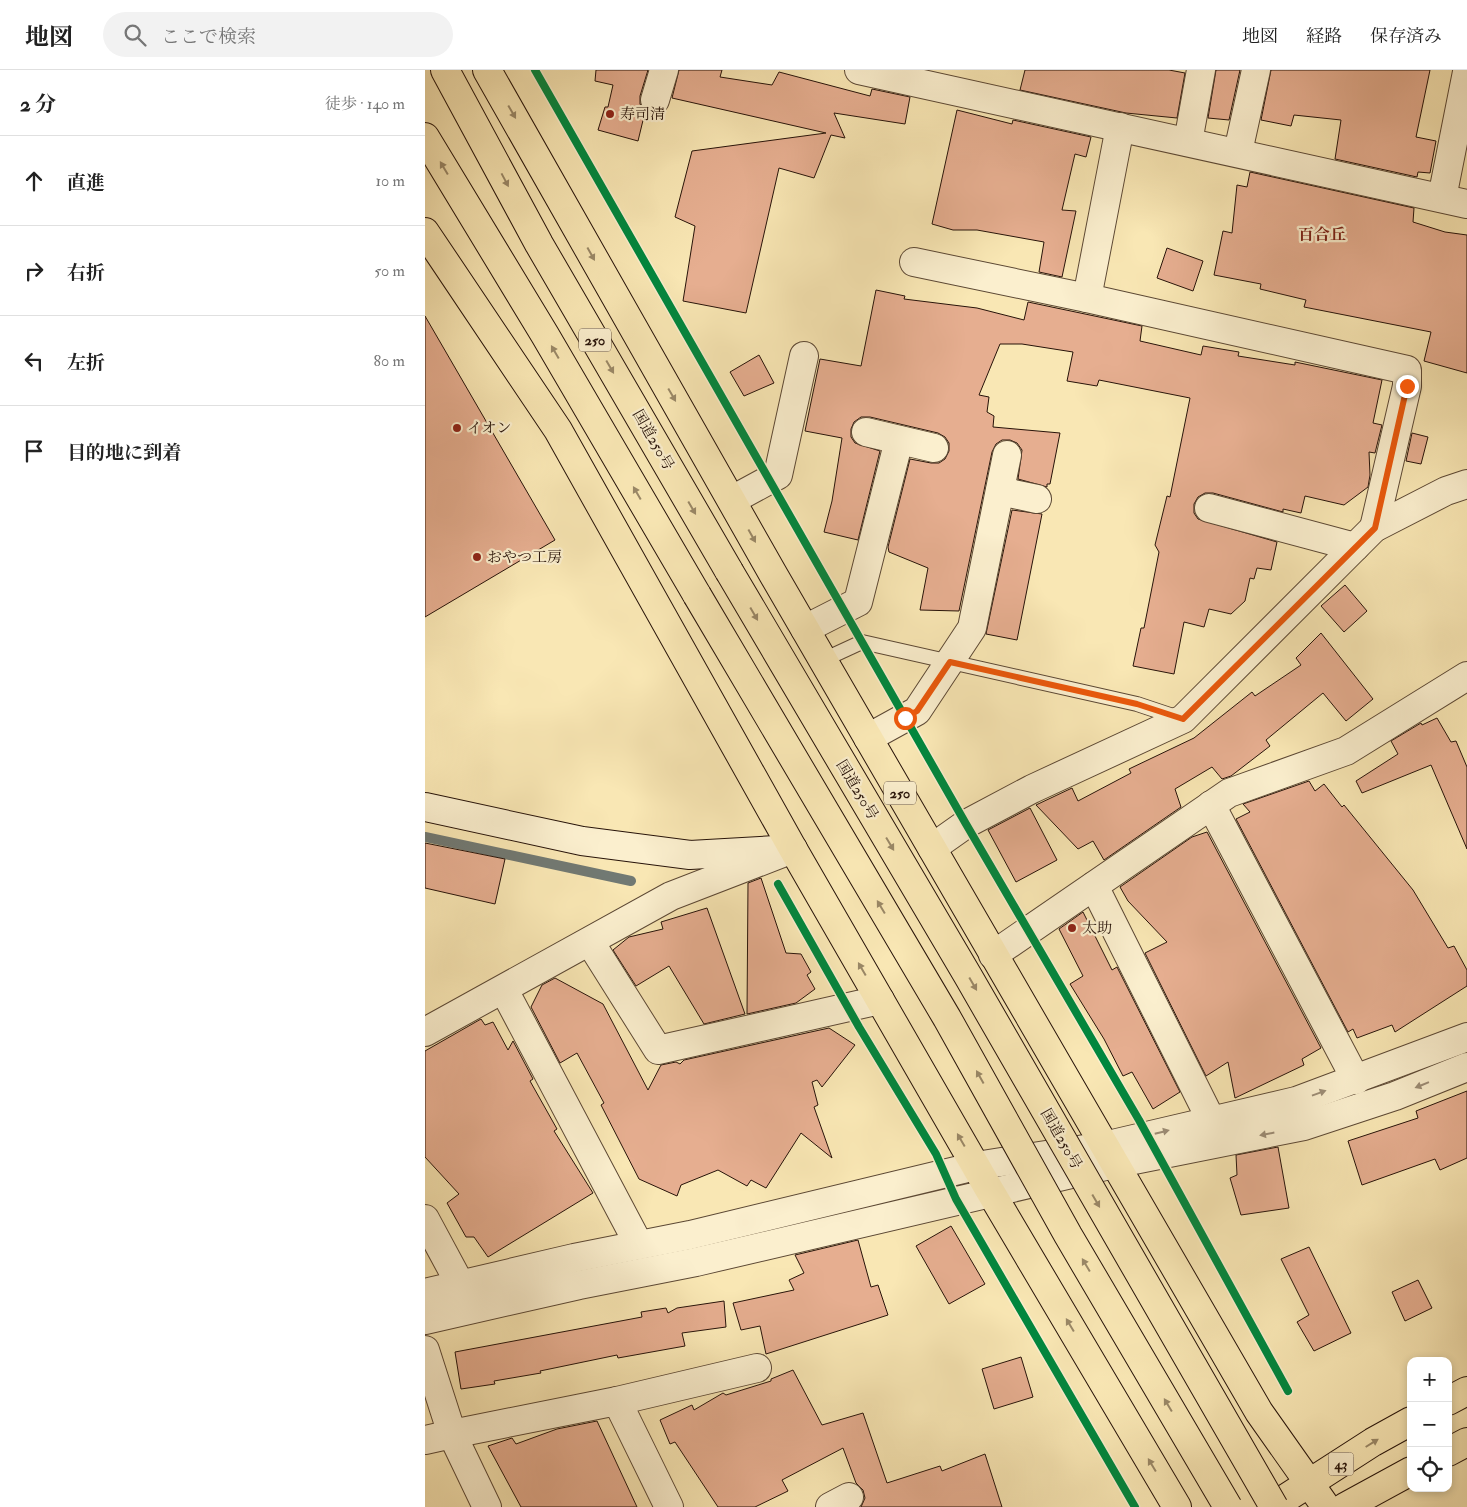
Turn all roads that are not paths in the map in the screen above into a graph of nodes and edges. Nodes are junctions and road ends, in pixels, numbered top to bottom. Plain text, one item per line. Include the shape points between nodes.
1 (445, 70) edge
2 (487, 70) edge
3 (664, 70) edge
4 (1201, 70) edge
5 (1256, 70) edge
6 (878, 72) edge
7 (1467, 72) edge
8 (655, 100) dead end
9 (1120, 128) junction
10 (425, 137) edge
11 (1188, 142) junction
12 (1238, 152) junction
13 (1455, 201) edge
14 (425, 232) edge
15 (914, 262) dead end
16 (1087, 298) junction
17 (804, 356) dead end
18 (866, 432) dead end
19 (899, 440) junction
20 (934, 448) dead end
21 (1007, 454) dead end
22 (1467, 484) edge
23 (1000, 491) junction
24 (1037, 499) dead end
25 (732, 500) junction
26 (1209, 508) dead end
27 (1375, 528) junction
28 (1355, 547) junction
29 (805, 629) junction
30 (823, 660) junction
31 (950, 662) junction
32 (1467, 676) edge
33 (1183, 719) junction
34 (869, 738) junction
35 (1211, 805) junction
36 (425, 807) edge
37 (932, 848) junction
38 (793, 849) junction
39 (1094, 886) junction
40 (590, 942) junction
41 (993, 955) junction
42 (504, 990) junction
43 (880, 1000) junction
44 (425, 1032) edge
45 (1467, 1037) edge
46 (1467, 1067) edge
47 (1356, 1080) junction
48 (1211, 1120) junction
49 (1109, 1155) junction
50 (976, 1166) junction
51 (990, 1191) junction
52 (425, 1219) edge
53 (639, 1245) junction
54 (460, 1284) junction
55 (425, 1292) edge
56 (425, 1320) edge
57 (425, 1350) edge
58 (757, 1368) dead end
59 (1467, 1391) edge
60 (1452, 1399) edge
61 (617, 1401) junction
62 (1407, 1423) edge
63 (452, 1434) junction
64 (425, 1440) edge
65 (1467, 1442) edge
66 (1452, 1450) edge
67 (1407, 1473) edge
68 (1309, 1485) junction
69 (487, 1507) edge
70 (669, 1507) edge
71 (1177, 1507) edge
72 (1228, 1507) edge
73 (1273, 1507) edge
74 (1326, 1507) edge
75 (1345, 1507) edge

1 -> 73 main road, 国道250号 / 250, bridge via 539,244 968,976
2 -> 25 main road, 250
3 - 8 street
4 - 11 street
5 - 12 street
6 - 9 street
7 - 13 street
9 - 11 street
9 - 16 street
72 -> 10 main road, 250, bridge via 1068,1235 947,1018
11 - 12 street
12 - 13 street
14 - 38 main road via 558,430
15 - 16 street
16 - 27 street via 1407,370 1407,386
17 - 25 street via 778,475
18 - 19 street
19 - 20 street
19 - 29 street via 858,602
21 - 23 street
22 - 27 street via 1446,491
23 - 24 street
23 - 31 street via 972,628
25 -> 29 main road, 250
26 - 28 street
27 - 28 street
28 - 33 street
29 - 30 main road, 250
30 - 31 lane via 862,642
30 - 34 main road, 250
31 - 33 lane via 1137,704
31 - 34 street via 917,711
32 - 35 street via 1346,751 1229,793
33 - 37 street via 1033,789 966,824
34 - 37 main road, 250
35 - 39 street
35 - 47 street
36 - 38 street via 582,841 690,855
37 - 41 main road, 250
38 - 40 street via 671,896
43 -> 38 main road
39 - 41 street
39 - 48 street
40 - 42 street
40 - 43 street via 658,1050
41 - 49 main road, 250
42 - 44 street
42 - 53 street
50 -> 43 main road
45 - 47 street
46 -> 49 street via 1395,1096 1304,1126
48 -> 47 street via 1296,1101
49 -> 48 street
49 - 50 street
49 - 51 street
49 - 68 main road, 250 via 1259,1412
50 - 51 main road
50 - 53 street
51 - 56 street via 696,1262 579,1284
71 -> 51 main road
52 - 54 street
53 - 54 street
54 - 55 street
57 - 63 street
58 - 61 street
59 - 60 main road
61 - 63 street
61 - 70 street
68 -> 62 main road, 43
63 - 64 street
63 - 69 street
65 - 66 main road
67 - 75 main road
68 - 73 main road, 43
68 - 74 main road, 250

